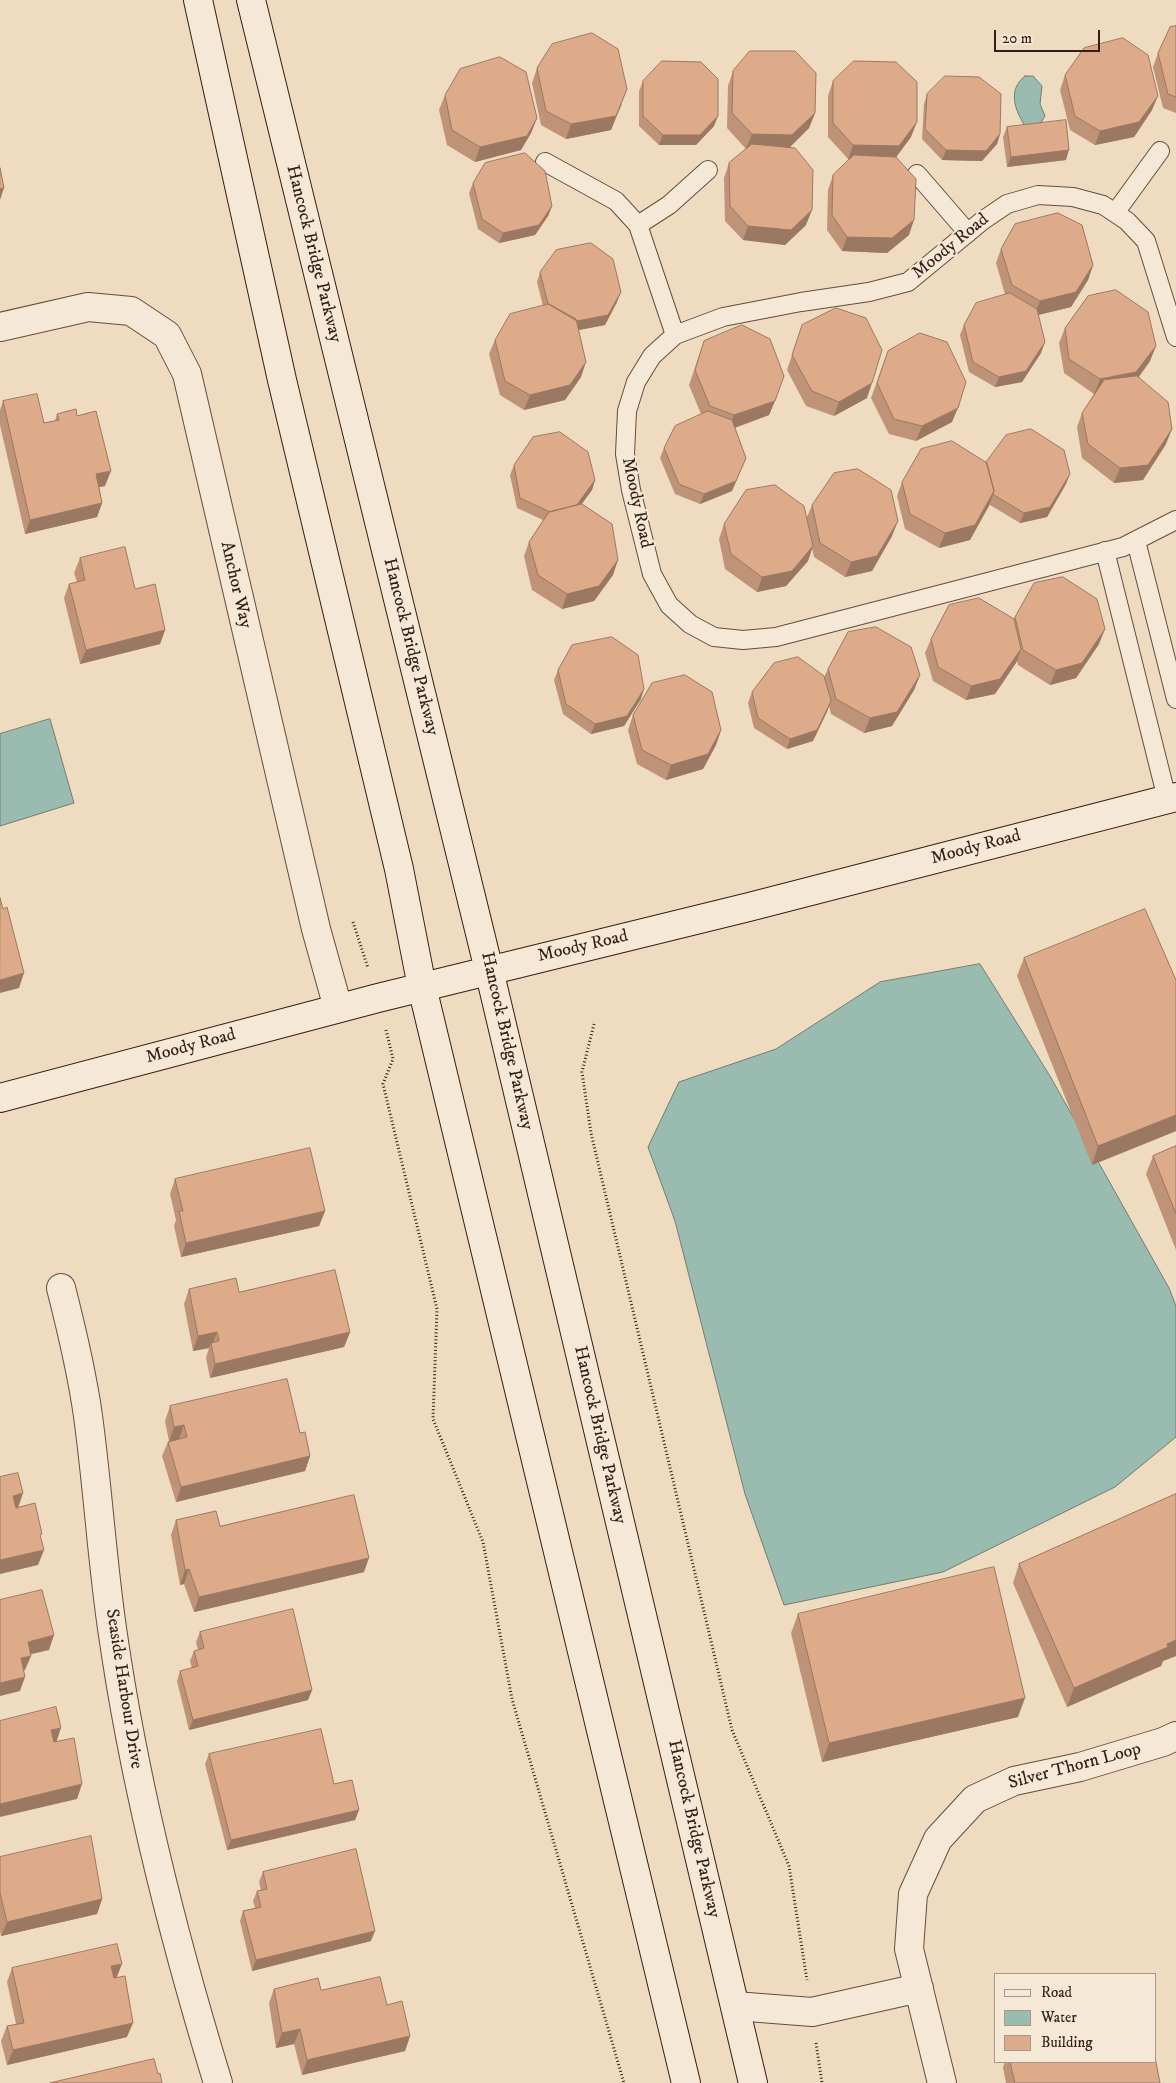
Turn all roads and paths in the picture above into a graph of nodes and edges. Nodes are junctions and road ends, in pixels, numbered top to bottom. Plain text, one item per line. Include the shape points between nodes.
1 (198, 0) edge
2 (251, 0) edge
3 (1160, 151) dead end
4 (545, 162) dead end
5 (708, 170) dead end
6 (917, 174) dead end
7 (1115, 213) junction
8 (638, 225) junction
9 (968, 233) junction
10 (0, 327) edge
11 (675, 335) junction
12 (1176, 337) edge
13 (1176, 520) edge
14 (1136, 541) junction
15 (1105, 551) junction
16 (1176, 699) edge
17 (1172, 798) edge
18 (353, 922) dead end
19 (489, 970) junction
20 (422, 987) junction
21 (378, 998) junction
22 (338, 1008) junction
23 (594, 1024) dead end
24 (0, 1098) edge
25 (61, 1288) dead end
26 (1176, 1736) edge
27 (919, 1988) junction
28 (735, 2006) junction
29 (812, 2012) junction
30 (218, 2083) edge
31 (624, 2083) edge
32 (686, 2083) edge
33 (753, 2083) edge
34 (822, 2083) edge
35 (942, 2083) edge

1 - 20 main road via 280,370 399,869
2 - 19 main road, Hancock Bridge Parkway
3 - 7 lane
4 - 8 lane via 616,201
5 - 8 lane via 669,205
6 - 9 lane
7 - 9 lane, Moody Road via 1103,205 1073,197 1038,195 1007,204
7 - 12 lane, Moody Road via 1146,241
8 - 11 lane
9 - 11 lane, Moody Road via 908,282 722,317
10 - 22 main road, Anchor Way via 88,307 131,311 167,336 187,374 316,928
11 - 15 lane, Moody Road via 652,356 636,382 627,411 625,454 652,574 669,605 690,624 714,637 743,640 776,637
13 - 14 lane, Moody Road
14 - 15 lane, Moody Road
14 - 16 lane
15 - 17 lane, Moody Road
17 - 19 main road, Moody Road
18 - 21 path
19 - 20 main road, Moody Road
19 - 28 main road, Hancock Bridge Parkway
20 - 21 main road, Moody Road
20 - 32 main road
21 - 22 main road, Moody Road
21 - 31 path via 393,1059 383,1084 437,1309 433,1419 484,1542 512,1699
22 - 24 main road, Moody Road
23 - 29 path via 582,1072 591,1133 732,1730 789,1866
25 - 30 main road, Seaside Harbour Drive via 79,1361 88,1416 112,1633 127,1720 151,1839
26 - 27 main road, Silver Thorn Loop via 1080,1767 1014,1781 975,1799 938,1839 913,1894 909,1949
27 - 29 main road
27 - 35 main road, Silver Thorn Loop
28 - 29 main road
28 - 33 main road, Hancock Bridge Parkway
29 - 34 path

